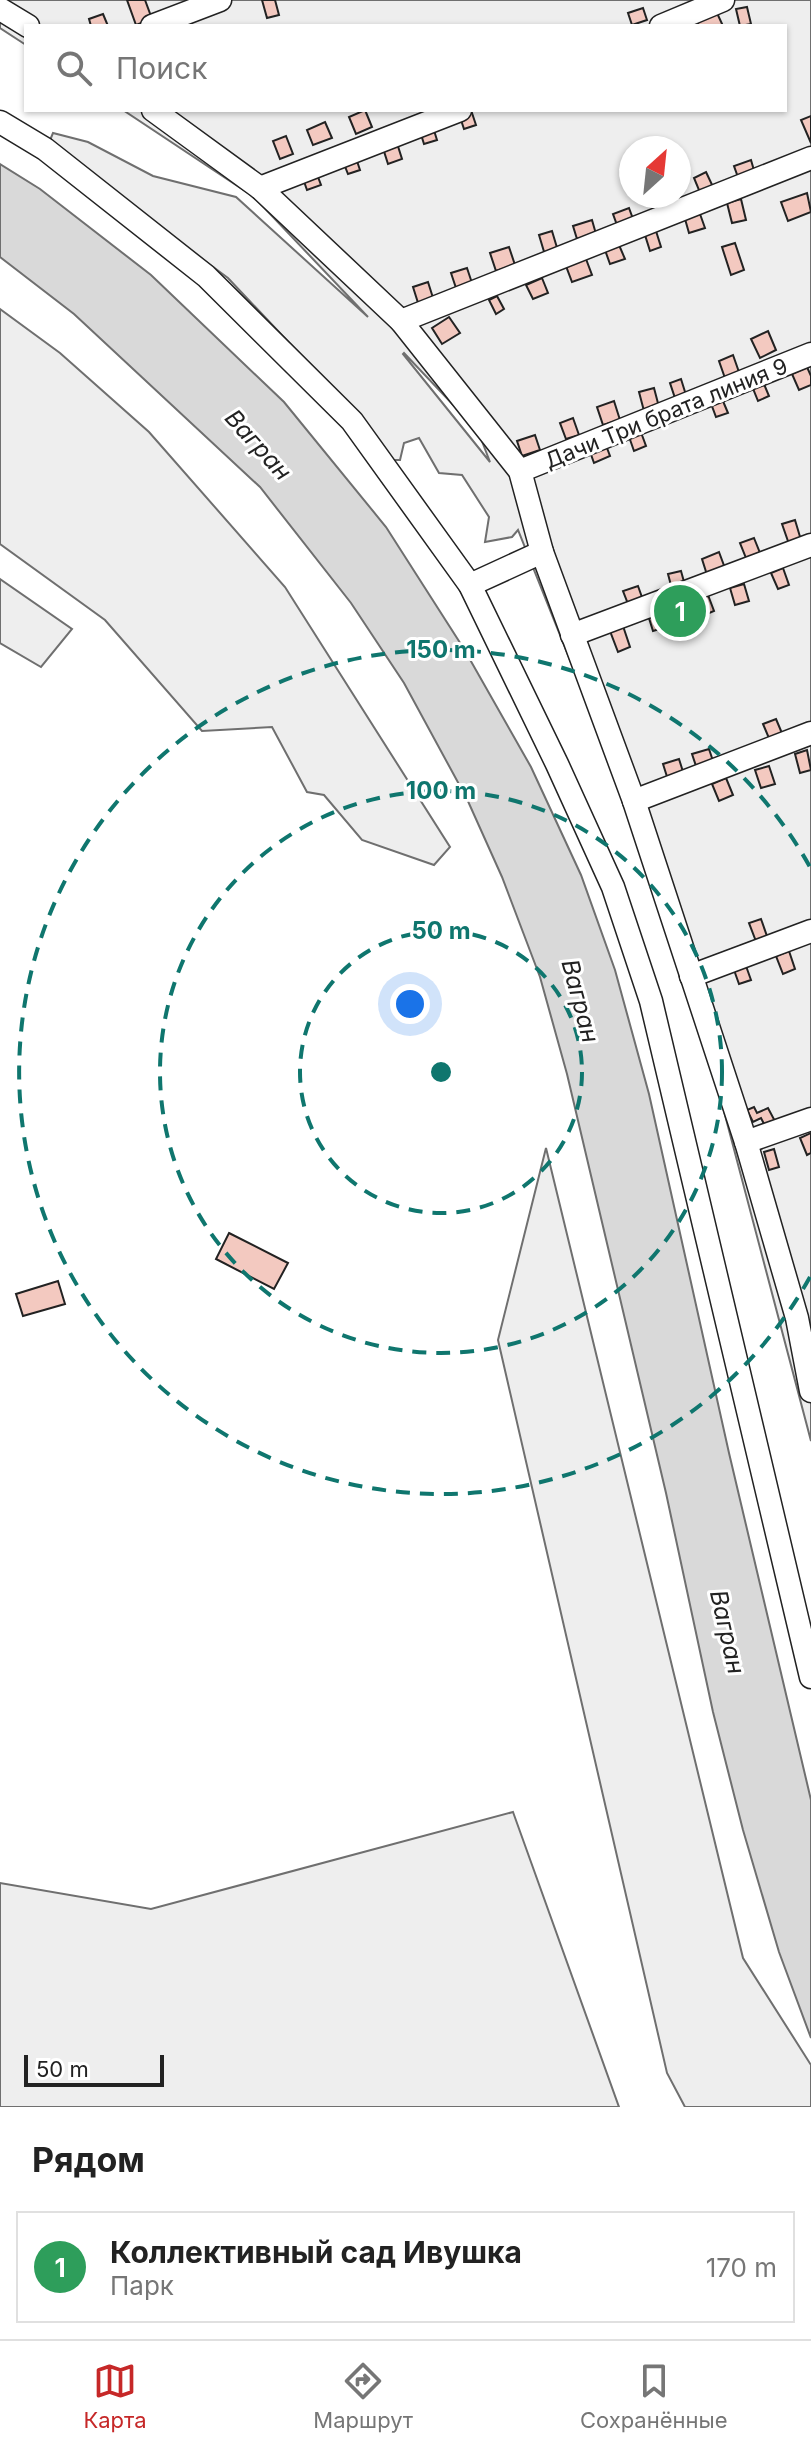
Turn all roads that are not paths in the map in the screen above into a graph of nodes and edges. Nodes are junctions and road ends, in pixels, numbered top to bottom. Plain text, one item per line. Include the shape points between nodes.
1 (220, 0) edge
2 (723, 0) edge
3 (0, 9) edge
4 (25, 24) edge
5 (157, 24) edge
6 (666, 24) edge
7 (156, 112) edge
8 (455, 112) edge
9 (0, 122) edge
10 (811, 158) edge
11 (260, 188) junction
12 (401, 321) junction
13 (811, 354) edge
14 (520, 471) junction
15 (811, 545) edge
16 (542, 552) junction
17 (470, 585) junction
18 (572, 635) junction
19 (811, 733) edge
20 (634, 801) junction
21 (811, 931) edge
22 (691, 976) junction
23 (811, 1119) edge
24 (746, 1142) junction
25 (804, 1315) edge
26 (811, 1391) edge
27 (811, 1677) edge

1 - 5 street
2 - 6 street
3 - 4 street
7 - 11 street
8 - 11 street
9 - 17 street via 45,149 217,287 352,421
10 - 12 street
11 - 12 street
12 - 14 street
13 - 14 street, Дачи Три брата линия 9
14 - 16 street
15 - 18 street
16 - 17 street
16 - 18 street
17 - 27 street via 613,887 651,1001
18 - 20 street
19 - 20 street
20 - 22 street
21 - 22 street
22 - 24 street
23 - 24 street
24 - 25 street
25 - 26 street

